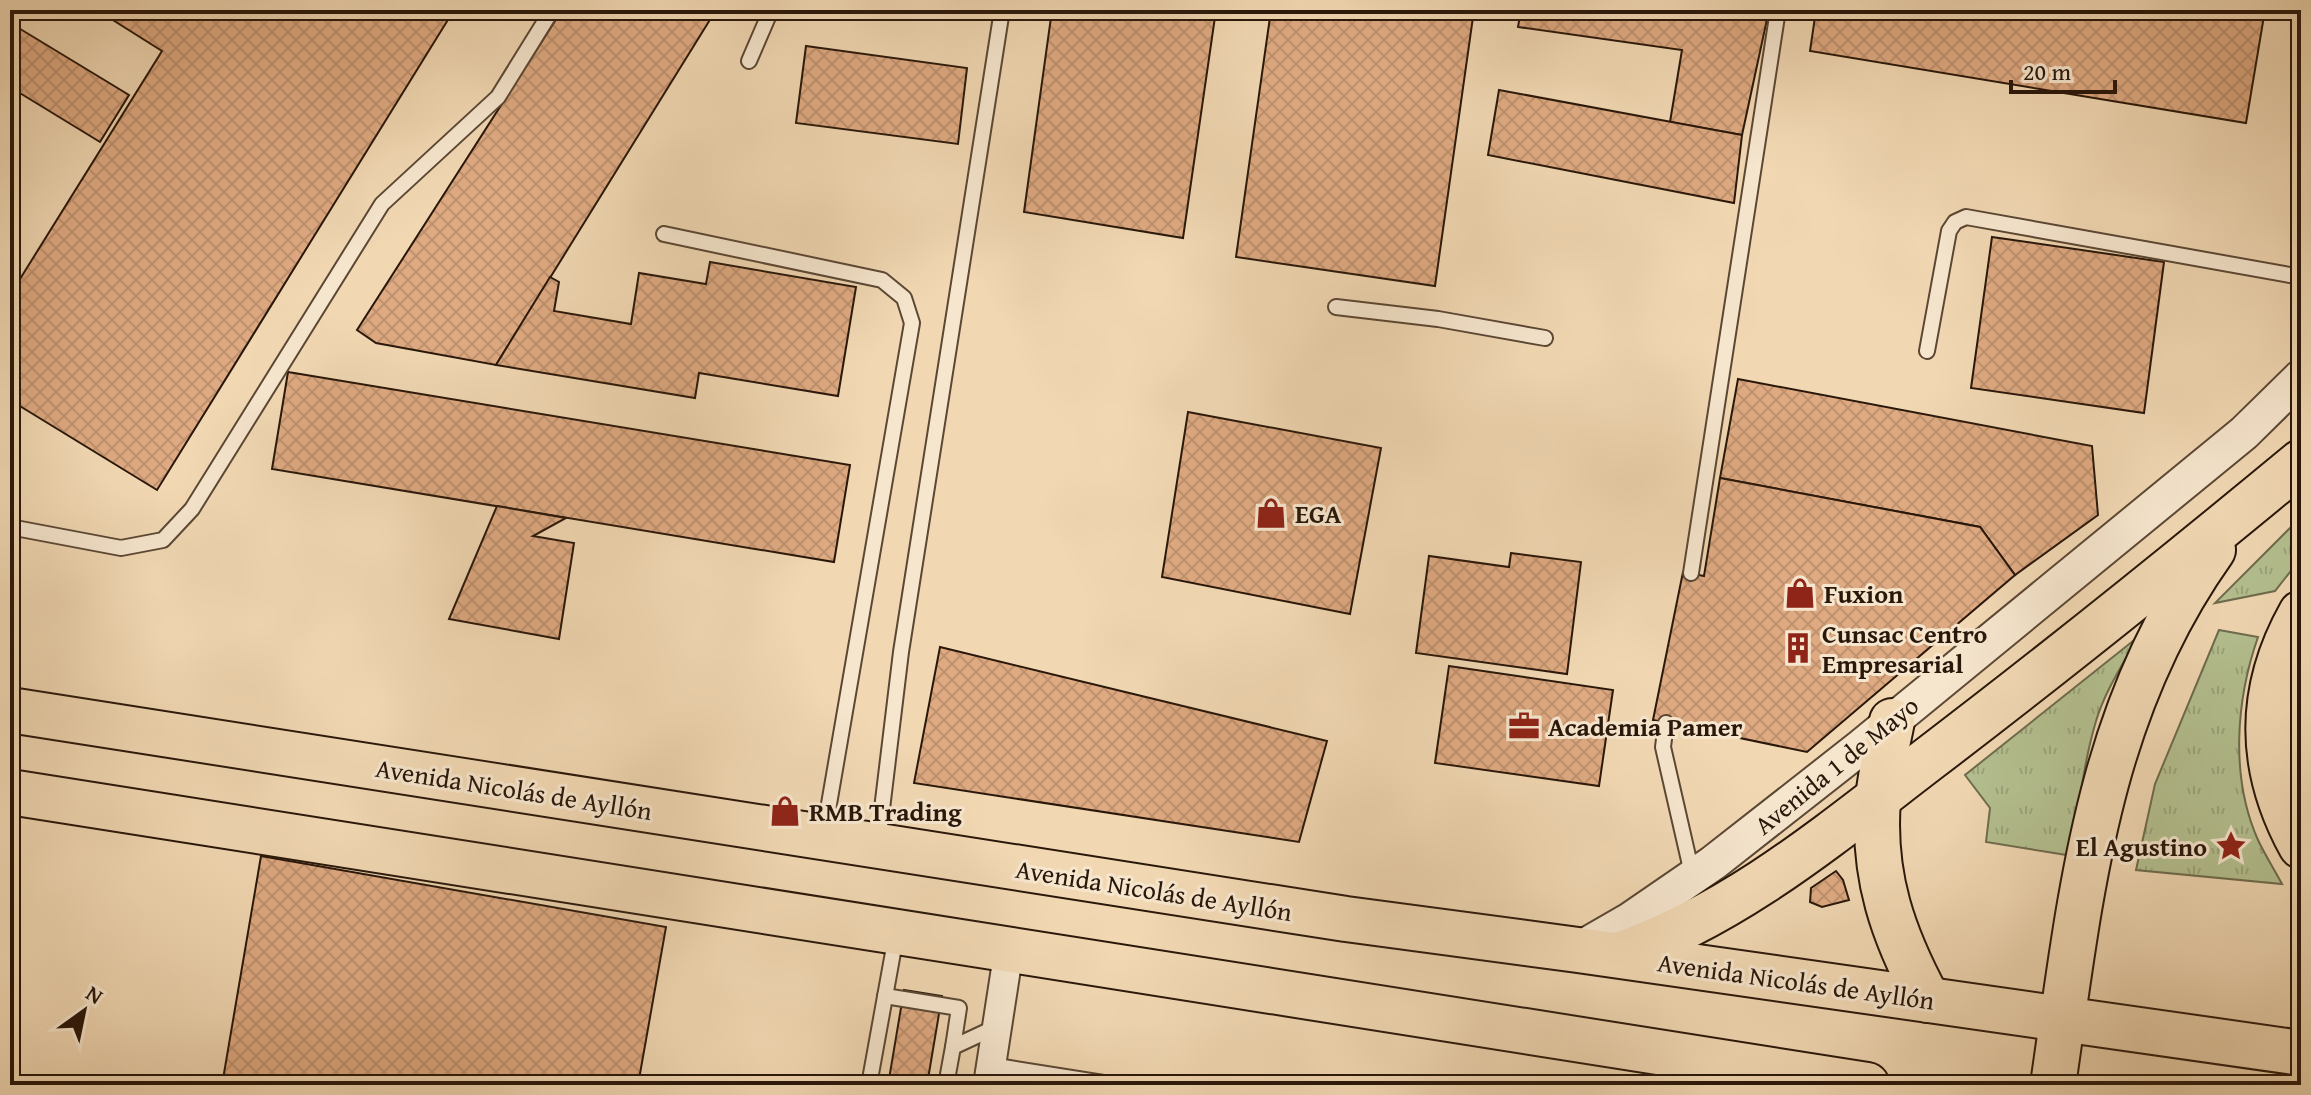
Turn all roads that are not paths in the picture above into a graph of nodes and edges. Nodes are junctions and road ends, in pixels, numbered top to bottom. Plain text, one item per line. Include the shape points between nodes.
1 (552, 10) edge
2 (771, 10) edge
3 (1002, 10) edge
4 (1778, 10) edge
5 (749, 61) dead end
6 (664, 234) dead end
7 (2301, 277) edge
8 (1336, 307) dead end
9 (1545, 338) dead end
10 (1927, 351) dead end
11 (2301, 377) edge
12 (2301, 462) edge
13 (2250, 504) junction
14 (10, 527) edge
15 (1691, 573) dead end
16 (2301, 613) edge
17 (10, 710) edge
18 (1892, 721) junction
19 (1666, 723) dead end
20 (10, 792) edge
21 (1878, 798) junction
22 (823, 838) junction
23 (877, 846) junction
24 (2301, 846) edge
25 (1693, 878) junction
26 (896, 932) junction
27 (1009, 949) junction
28 (1598, 952) junction
29 (885, 996) junction
30 (1928, 1000) junction
31 (2063, 1020) junction
32 (996, 1027) junction
33 (953, 1047) junction
34 (2301, 1053) edge
35 (990, 1075) edge
36 (1840, 1083) edge
37 (869, 1085) edge
38 (946, 1085) edge
39 (1116, 1085) edge
40 (2053, 1085) edge

1 - 14 lane via 498,97 382,204 192,509 163,540 121,548
2 - 5 lane
3 - 23 lane via 901,652
4 - 15 lane
6 - 22 lane via 882,280 904,298 912,323
7 - 10 lane via 1966,217 1949,231
8 - 9 lane
11 - 18 street, Avenida 1 de Mayo via 2244,433
12 - 13 main road
13 - 21 main road
13 - 31 main road via 2178,602 2126,713 2094,827
16 - 24 main road via 2267,724 2279,796
17 - 22 main road, Avenida Nicolás de Ayllón
18 - 21 main road
18 - 25 street, Avenida 1 de Mayo
19 - 25 lane via 1663,747
20 - 26 main road
21 - 28 main road via 1763,882 1683,929 1656,942
21 - 30 main road via 1879,870 1887,906 1904,955
22 - 23 main road, Avenida Nicolás de Ayllón
23 - 28 main road, Avenida Nicolás de Ayllón via 1346,919
25 - 28 street, Avenida 1 de Mayo via 1630,920
26 - 27 main road
26 - 29 lane
27 - 32 street
27 - 36 main road
28 - 30 main road, Avenida Nicolás de Ayllón
29 - 33 lane via 959,1008
29 - 37 lane
30 - 31 main road, Avenida Nicolás de Ayllón
31 - 34 main road, Avenida Nicolás de Ayllón
31 - 40 main road
32 - 33 lane
32 - 35 street
33 - 38 lane
35 - 39 lane

